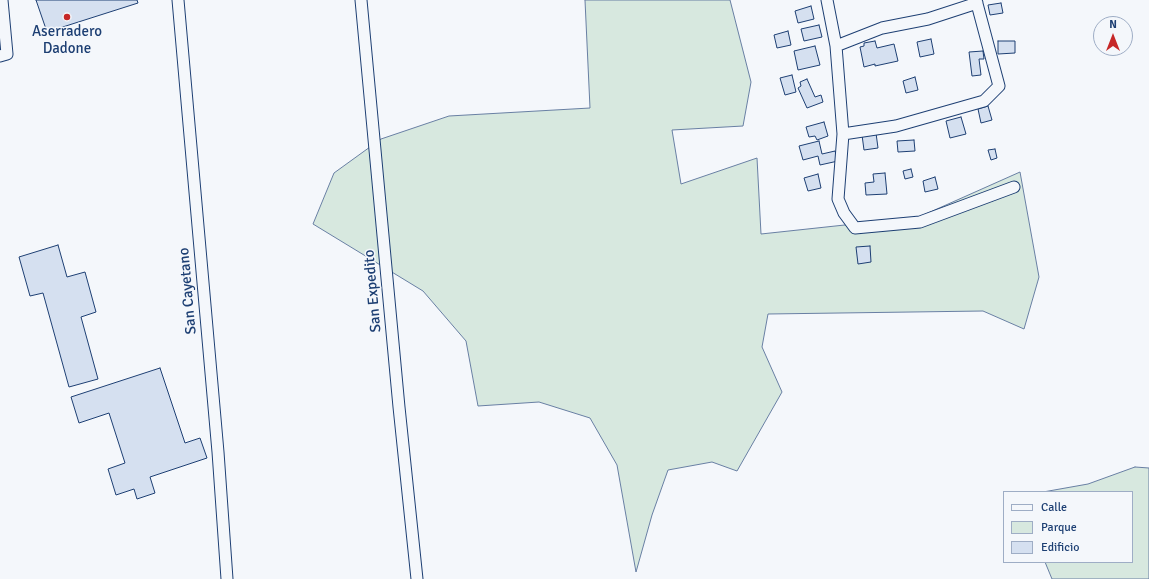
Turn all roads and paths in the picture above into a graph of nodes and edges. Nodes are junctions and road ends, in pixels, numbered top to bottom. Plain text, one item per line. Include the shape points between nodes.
1 (2, 0) edge
2 (178, 0) edge
3 (361, 0) edge
4 (827, 0) edge
5 (977, 1) edge
6 (836, 46) junction
7 (0, 56) edge
8 (843, 134) junction
9 (1014, 187) dead end
10 (227, 579) edge
11 (418, 579) edge

1 - 7 street via 8,54
2 - 10 street, San Cayetano
3 - 11 street, San Expedito via 399,407
4 - 6 street
5 - 6 street via 928,19 882,28
5 - 8 street via 999,86 984,100 896,126
6 - 8 street
8 - 9 street via 838,199 855,228 920,222

